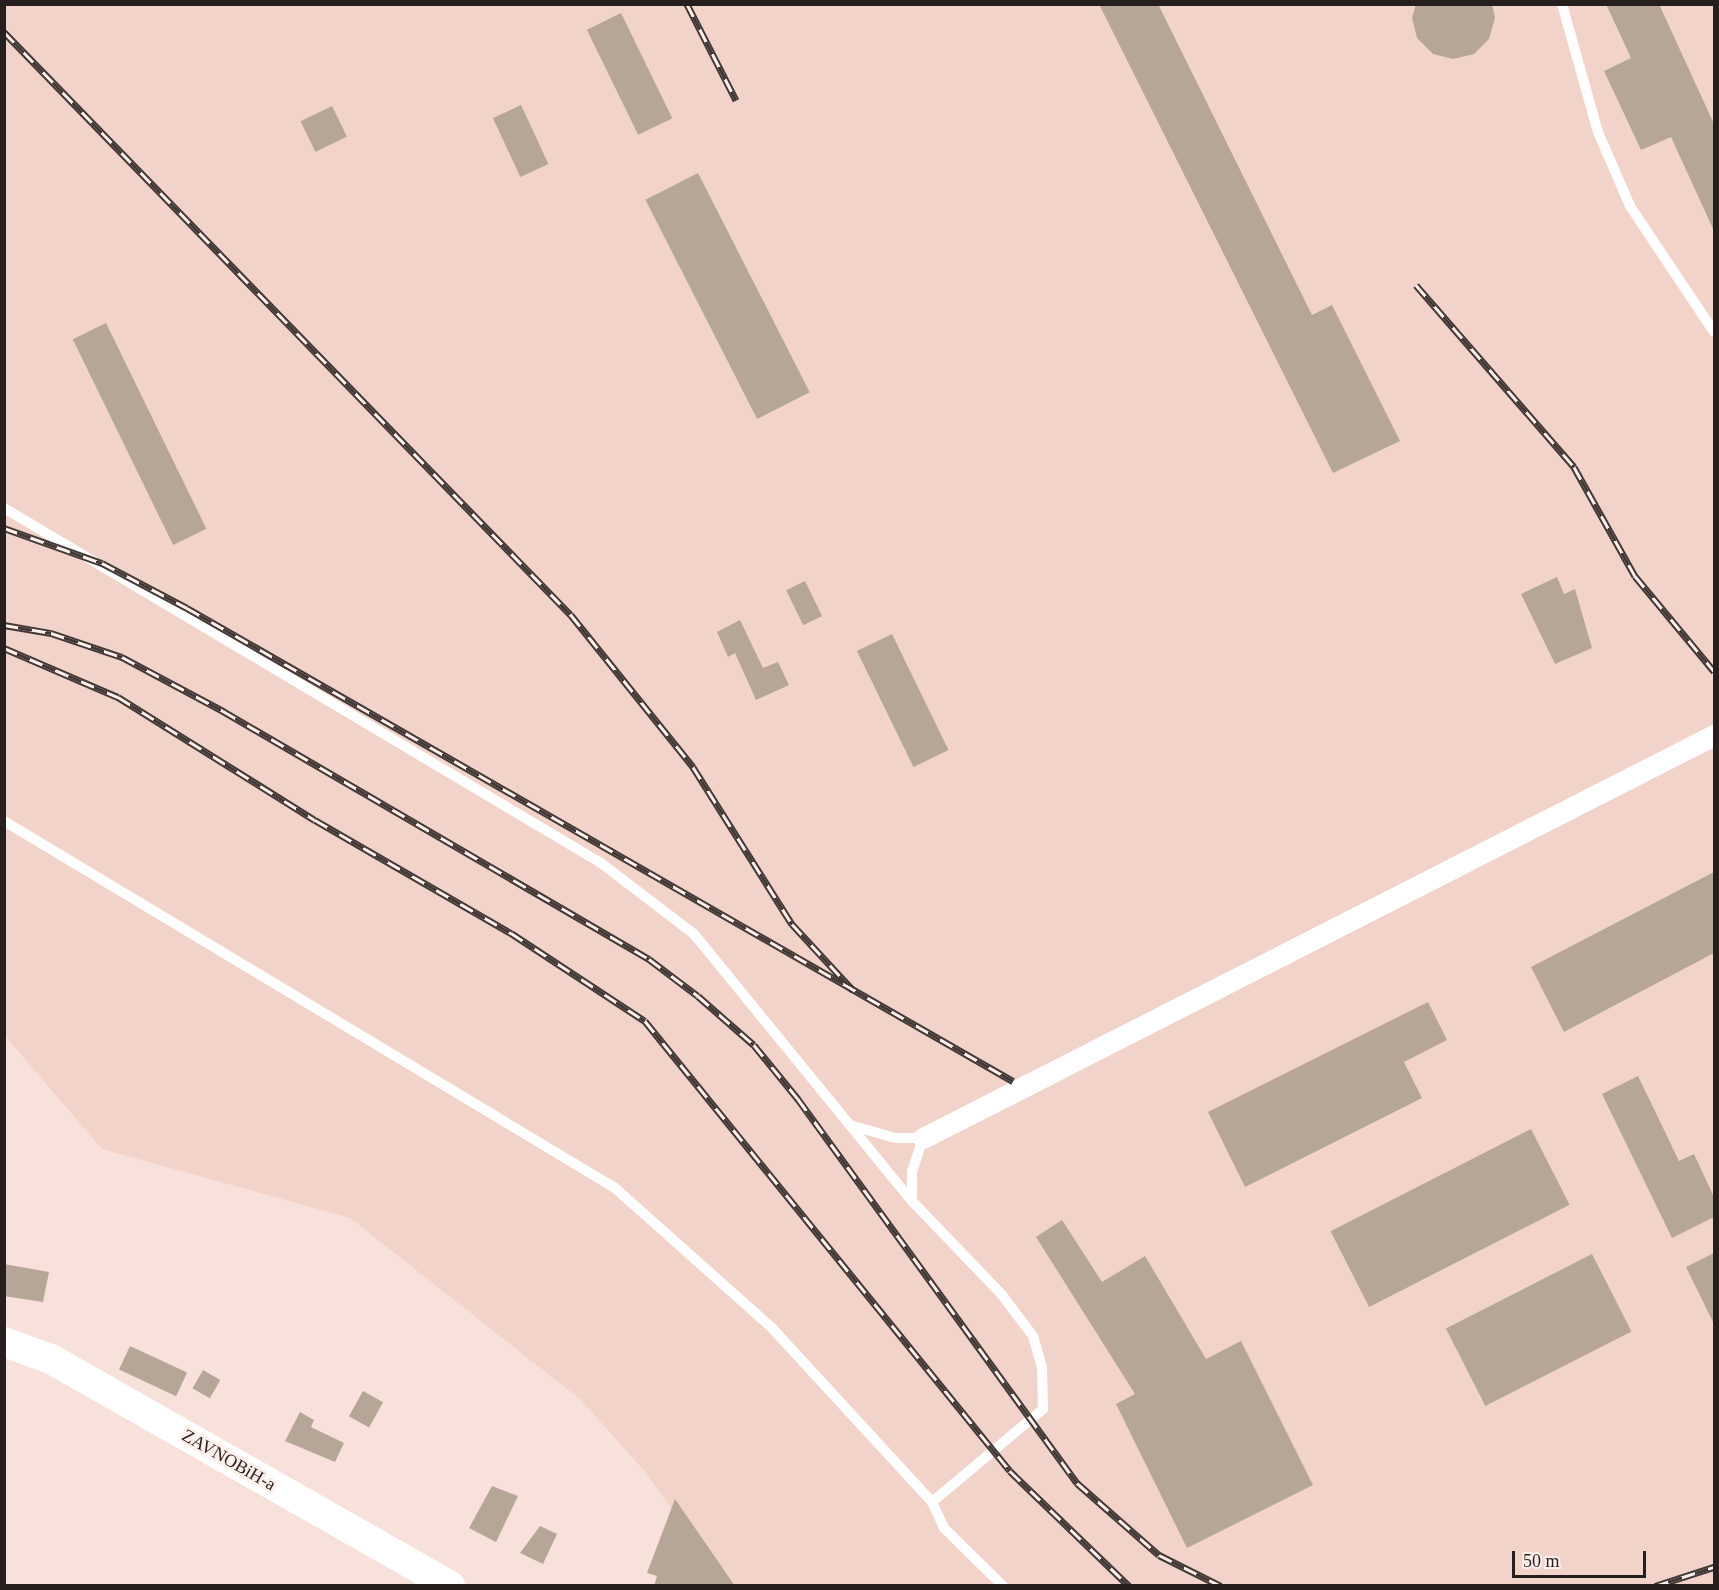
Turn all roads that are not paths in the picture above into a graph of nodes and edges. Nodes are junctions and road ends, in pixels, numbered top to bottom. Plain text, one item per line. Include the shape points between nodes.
1 (1562, 4) edge
2 (1714, 332) edge
3 (4, 507) edge
4 (1714, 735) edge
5 (4, 821) edge
6 (849, 1125) junction
7 (923, 1138) junction
8 (912, 1201) junction
9 (4, 1342) edge
10 (932, 1502) junction
11 (450, 1586) edge
12 (1003, 1586) edge

1 - 2 lane via 1598,132 1630,206
3 - 6 lane via 650,896 694,934
4 - 7 street
5 - 10 lane via 615,1188 772,1328
6 - 7 lane via 895,1138
6 - 8 lane
7 - 8 lane via 912,1171
8 - 10 lane via 1002,1295 1032,1336 1044,1389 1043,1409
9 - 11 main road, ZAVNOBiH-a via 51,1359
10 - 12 lane via 944,1528

